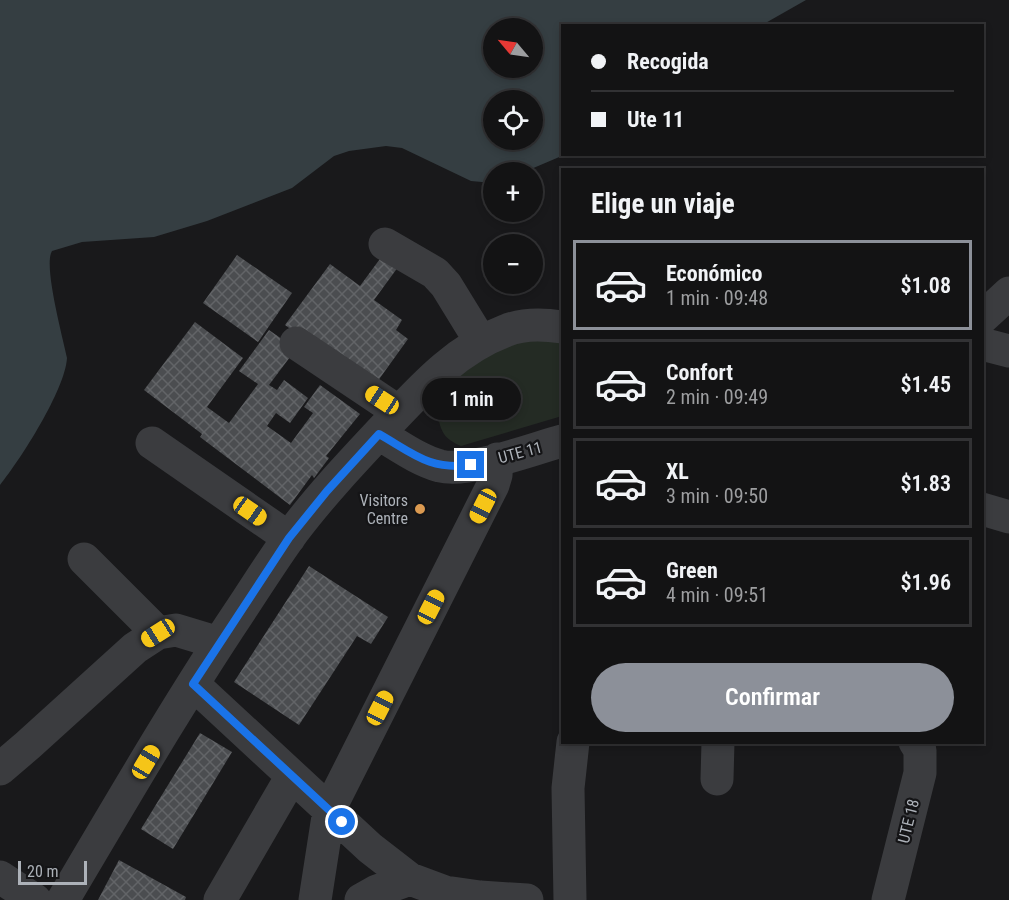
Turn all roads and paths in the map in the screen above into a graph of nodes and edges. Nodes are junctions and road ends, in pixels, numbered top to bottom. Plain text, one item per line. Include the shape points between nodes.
1 (385, 244) dead end
2 (1009, 293) edge
3 (984, 316) edge
4 (561, 327) edge
5 (481, 342) junction
6 (296, 344) dead end
7 (984, 345) edge
8 (1009, 351) edge
9 (389, 423) junction
10 (561, 441) edge
11 (152, 443) dead end
12 (497, 459) junction
13 (984, 510) edge
14 (1009, 517) edge
15 (289, 538) junction
16 (84, 559) dead end
17 (158, 633) junction
18 (219, 643) junction
19 (193, 684) junction
20 (573, 744) edge
21 (718, 744) edge
22 (916, 744) edge
23 (0, 768) edge
24 (292, 776) junction
25 (717, 779) dead end
26 (329, 810) junction
27 (0, 877) edge
28 (410, 879) junction
29 (35, 900) edge
30 (63, 900) edge
31 (220, 900) edge
32 (315, 900) edge
33 (361, 900) edge
34 (527, 900) edge
35 (570, 900) edge
36 (888, 900) edge

1 - 5 street via 435,273
2 - 3 street
4 - 5 street via 526,325
5 - 9 street via 437,373
6 - 9 street, UTE 11
7 - 8 street
9 - 12 street, UTE 11 via 424,461 442,466
9 - 15 street
10 - 12 street, UTE 11
11 - 15 street
12 - 26 street via 493,485
13 - 14 street
15 - 18 street
16 - 17 street
17 - 18 street via 176,630
17 - 23 street via 135,648
18 - 19 street
19 - 24 street
19 - 30 street
20 - 35 street via 568,788
21 - 25 street
22 - 36 street, UTE 18 via 920,773
24 - 26 street
24 - 31 street
26 - 28 street
26 - 32 street
27 - 29 street
28 - 33 street
28 - 34 street via 445,892

